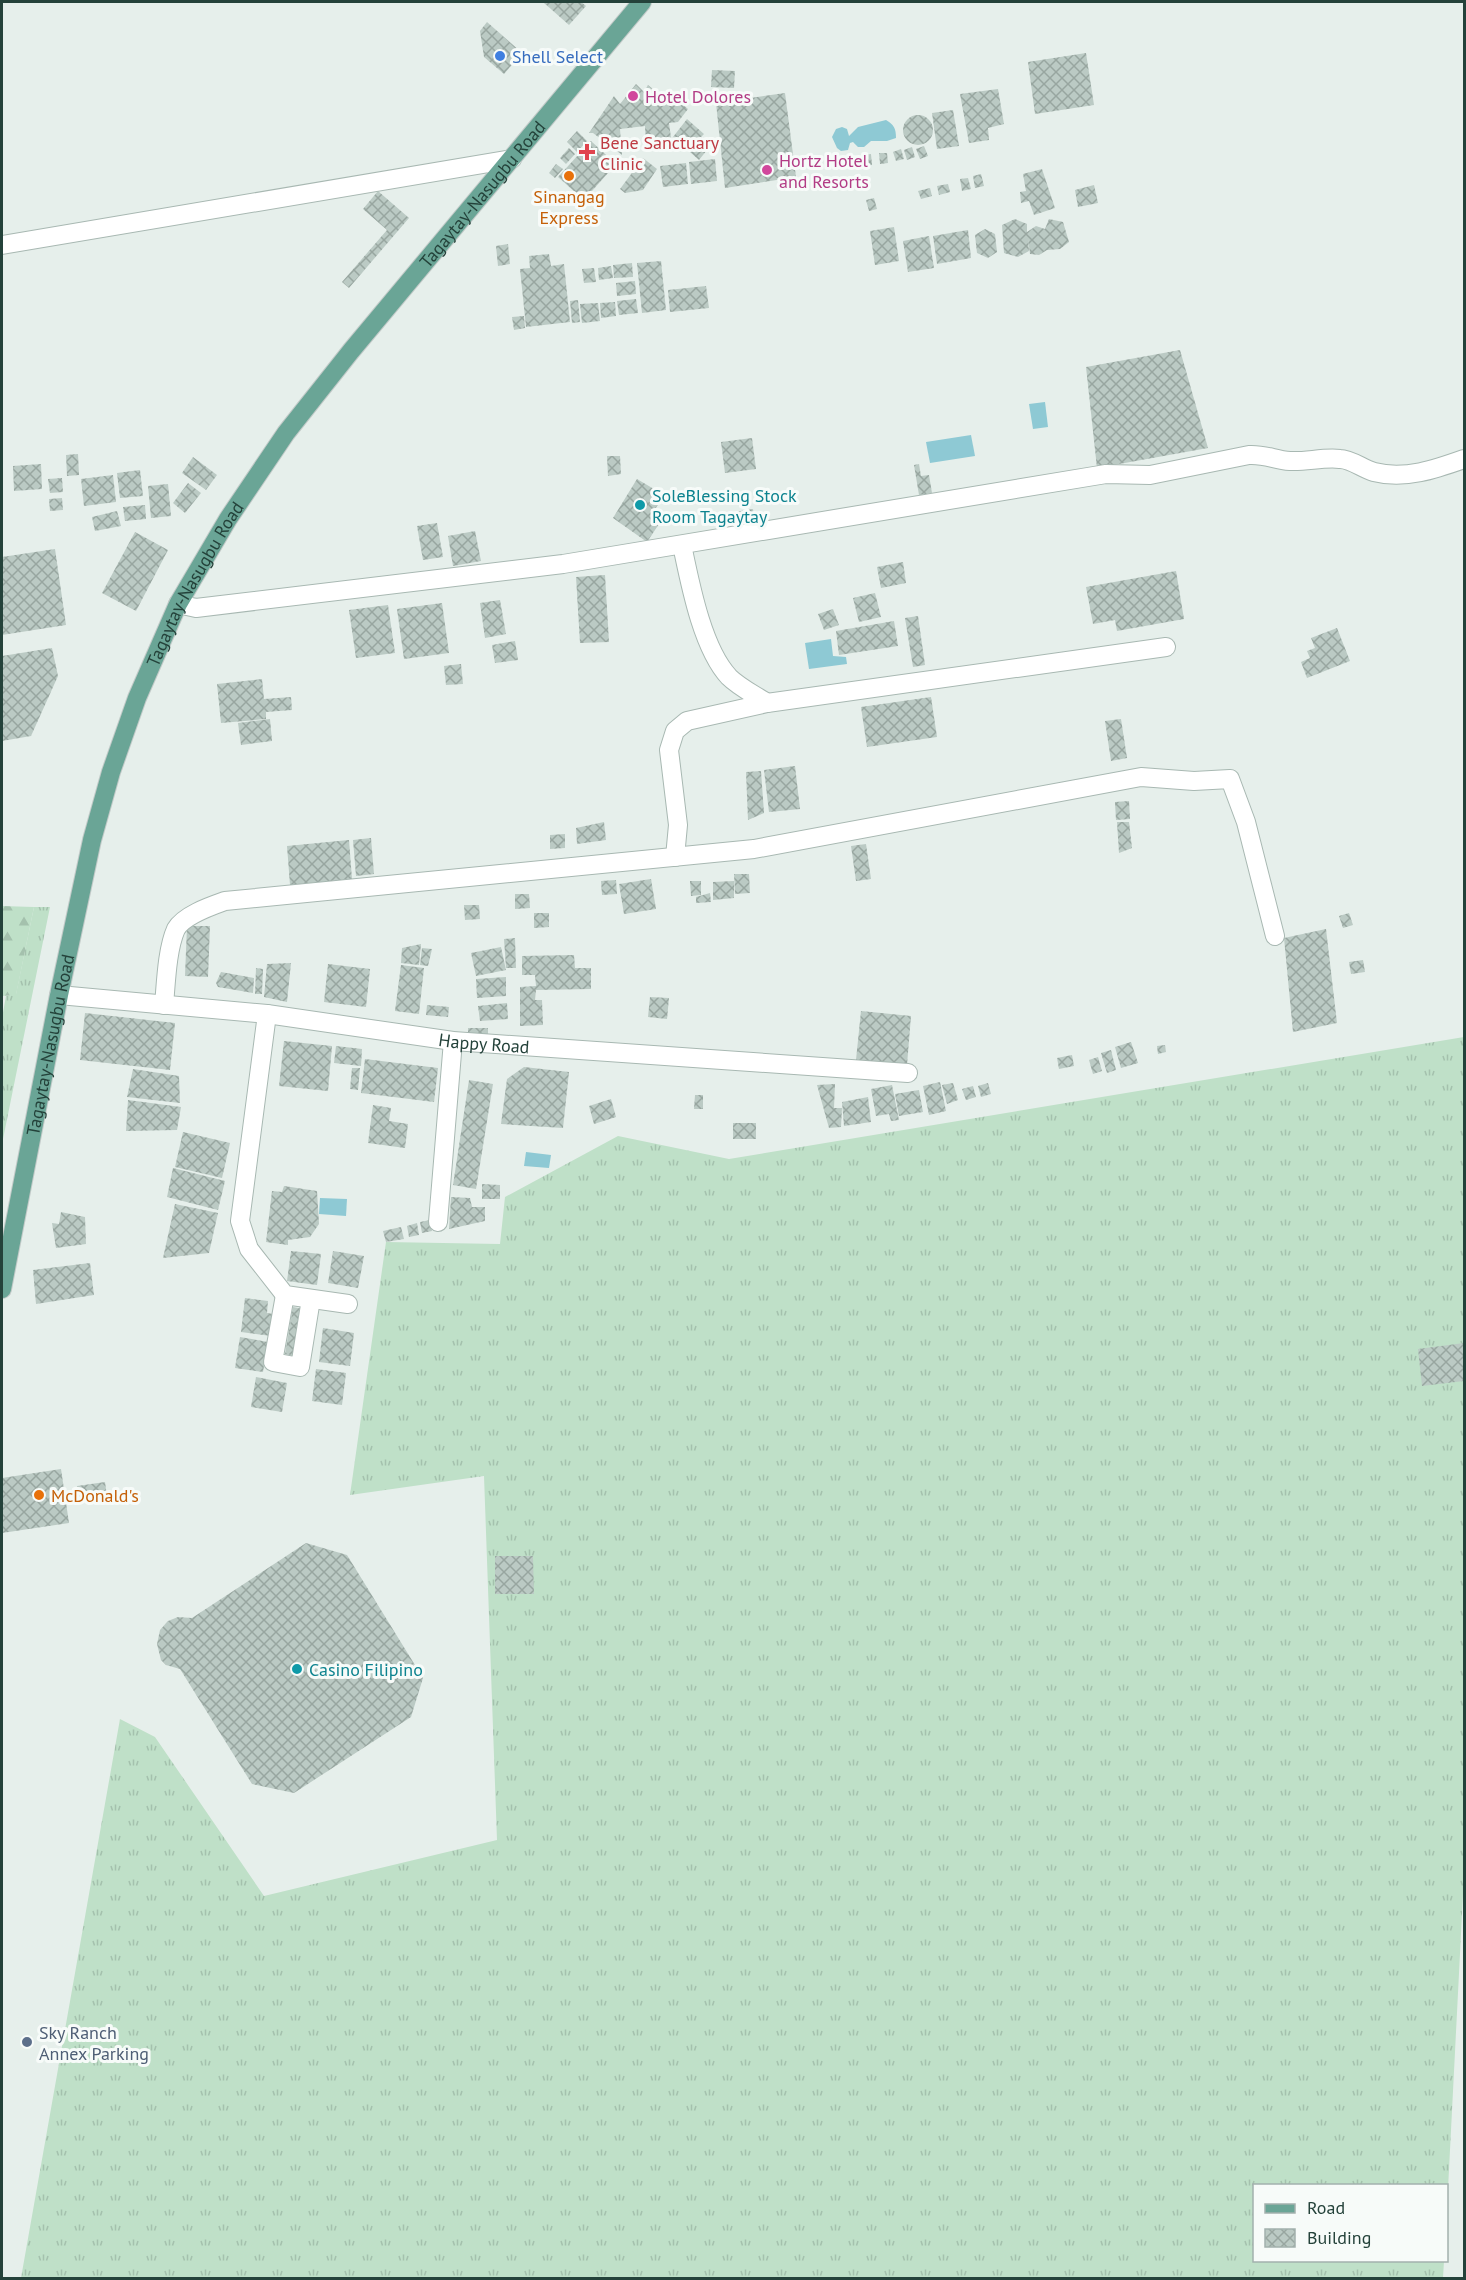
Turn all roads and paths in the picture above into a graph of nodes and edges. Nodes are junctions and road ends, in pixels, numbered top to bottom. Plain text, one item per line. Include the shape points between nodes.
1 (642, 2) edge
2 (512, 159) junction
3 (2, 245) edge
4 (1464, 459) edge
5 (682, 545) junction
6 (178, 604) junction
7 (1166, 647) dead end
8 (767, 703) junction
9 (675, 857) junction
10 (1275, 936) dead end
11 (59, 995) junction
12 (164, 1005) junction
13 (267, 1014) junction
14 (453, 1041) junction
15 (908, 1073) dead end
16 (438, 1222) dead end
17 (2, 1289) edge
18 (285, 1295) junction
19 (311, 1299) junction
20 (348, 1304) dead end

1 - 2 main road, Tagaytay-Nasugbu Road
2 - 3 street
2 - 6 main road, Tagaytay-Nasugbu Road via 286,433 228,519
4 - 5 street via 1401,475 1378,473 1342,458 1288,461 1249,454 1150,475 1106,474
5 - 6 street via 563,564 196,608
5 - 8 street via 692,590 718,664 730,679
6 - 11 main road, Tagaytay-Nasugbu Road via 137,698 111,772 92,840
7 - 8 street
8 - 9 street via 687,721 675,731 669,750 678,825
9 - 10 street via 754,849 1141,777 1230,779 1246,822
9 - 12 street via 225,901 195,913 177,928
11 - 12 street, Happy Road
11 - 17 main road, Tagaytay-Nasugbu Road
12 - 13 street, Happy Road
13 - 14 street, Happy Road
13 - 18 street via 240,1221 249,1249
14 - 15 street, Happy Road
14 - 16 street
18 - 19 street
18 - 19 street via 273,1362 300,1367
19 - 20 street

